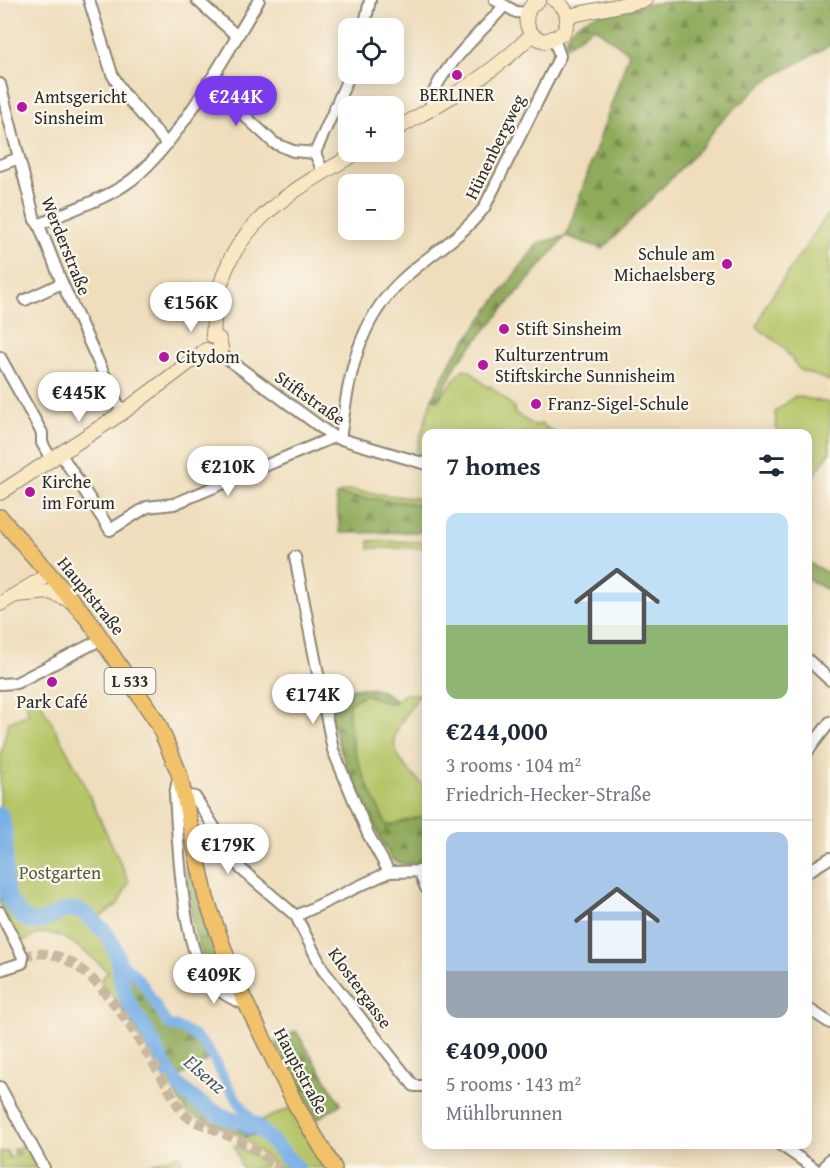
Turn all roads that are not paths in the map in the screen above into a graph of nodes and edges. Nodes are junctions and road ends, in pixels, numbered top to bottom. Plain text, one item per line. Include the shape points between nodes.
1 (88, 0) edge
2 (197, 0) edge
3 (259, 0) edge
4 (370, 0) edge
5 (539, 0) edge
6 (554, 0) edge
7 (645, 0) edge
8 (500, 3) edge
9 (527, 13) junction
10 (568, 16) junction
11 (366, 18) edge
12 (532, 34) junction
13 (237, 36) junction
14 (554, 39) junction
15 (208, 82) junction
16 (0, 84) edge
17 (346, 84) edge
18 (431, 108) junction
19 (404, 124) edge
20 (166, 144) junction
21 (315, 153) junction
22 (19, 159) junction
23 (340, 162) edge
24 (0, 165) edge
25 (323, 172) junction
26 (39, 225) junction
27 (63, 283) junction
28 (25, 300) dead end
29 (212, 351) junction
30 (0, 357) edge
31 (122, 413) junction
32 (337, 438) junction
33 (56, 456) junction
34 (422, 463) edge
35 (0, 493) edge
36 (2, 523) edge
37 (295, 557) dead end
38 (48, 575) junction
39 (16, 595) junction
40 (72, 601) junction
41 (0, 604) edge
42 (102, 639) junction
43 (812, 664) edge
44 (830, 681) edge
45 (0, 684) edge
46 (830, 722) edge
47 (812, 745) edge
48 (179, 773) junction
49 (184, 795) junction
50 (830, 858) edge
51 (812, 869) edge
52 (422, 871) edge
53 (389, 872) junction
54 (0, 912) edge
55 (296, 915) junction
56 (0, 970) edge
57 (244, 1004) junction
58 (812, 1011) edge
59 (830, 1023) edge
60 (422, 1086) edge
61 (0, 1087) edge
62 (786, 1149) edge
63 (830, 1159) edge
64 (44, 1168) edge
65 (334, 1168) edge
66 (814, 1168) edge
67 (824, 1168) edge

1 - 20 street via 112,74
2 - 13 street
3 - 13 street
4 - 11 street
5 - 9 main road
6 - 10 main road
7 - 10 main road
8 - 9 street
8 - 18 street via 431,95
9 - 12 main road via 526,23
10 - 14 main road via 564,31
12 - 14 main road via 543,40
12 - 18 main road via 497,67
13 - 15 street
14 - 32 street, Hünenbergweg via 560,56 484,208 468,229 401,280 361,336 349,373
15 - 20 street
15 - 21 street via 274,143 293,151
16 - 22 street, Werderstraße
17 - 21 street
18 - 19 main road
20 - 26 street via 126,184
21 - 25 street
22 - 24 street
22 - 26 street, Werderstraße
23 - 25 main road
25 - 29 main road via 264,213 239,243 221,287 213,336 204,341
26 - 27 street, Werderstraße
27 - 28 street
27 - 31 street, Werderstraße
29 - 31 main road
29 - 32 street, Stiftstraße
30 - 33 street via 42,433 42,443
31 - 33 main road
32 - 33 street via 174,504 147,507 110,530
32 - 34 street, Stiftstraße
33 - 35 main road
36 - 38 main road, Hauptstraße / L 533
37 - 53 street via 333,750 368,834
38 - 39 main road
38 - 40 main road, Hauptstraße / L 533
39 - 40 main road via 50,592
39 - 41 main road
40 - 42 main road, Hauptstraße / L 533
42 - 45 street via 16,683
42 - 48 main road, Hauptstraße / L 533 via 158,723
43 - 44 street
46 - 47 street
48 - 49 main road, Hauptstraße / L 533
48 - 57 street via 176,794 184,891 195,949 205,974 226,998
49 - 55 street, Klostergasse via 195,797 242,869
49 - 57 main road, Hauptstraße / L 533 via 195,856 216,930
50 - 51 street
52 - 53 street
53 - 55 street
54 - 56 street via 22,957 22,963
55 - 60 street, Klostergasse via 323,970 345,1000 414,1086
57 - 65 main road, Hauptstraße / L 533 via 296,1105
58 - 59 street
61 - 64 street
62 - 66 street
63 - 67 street

